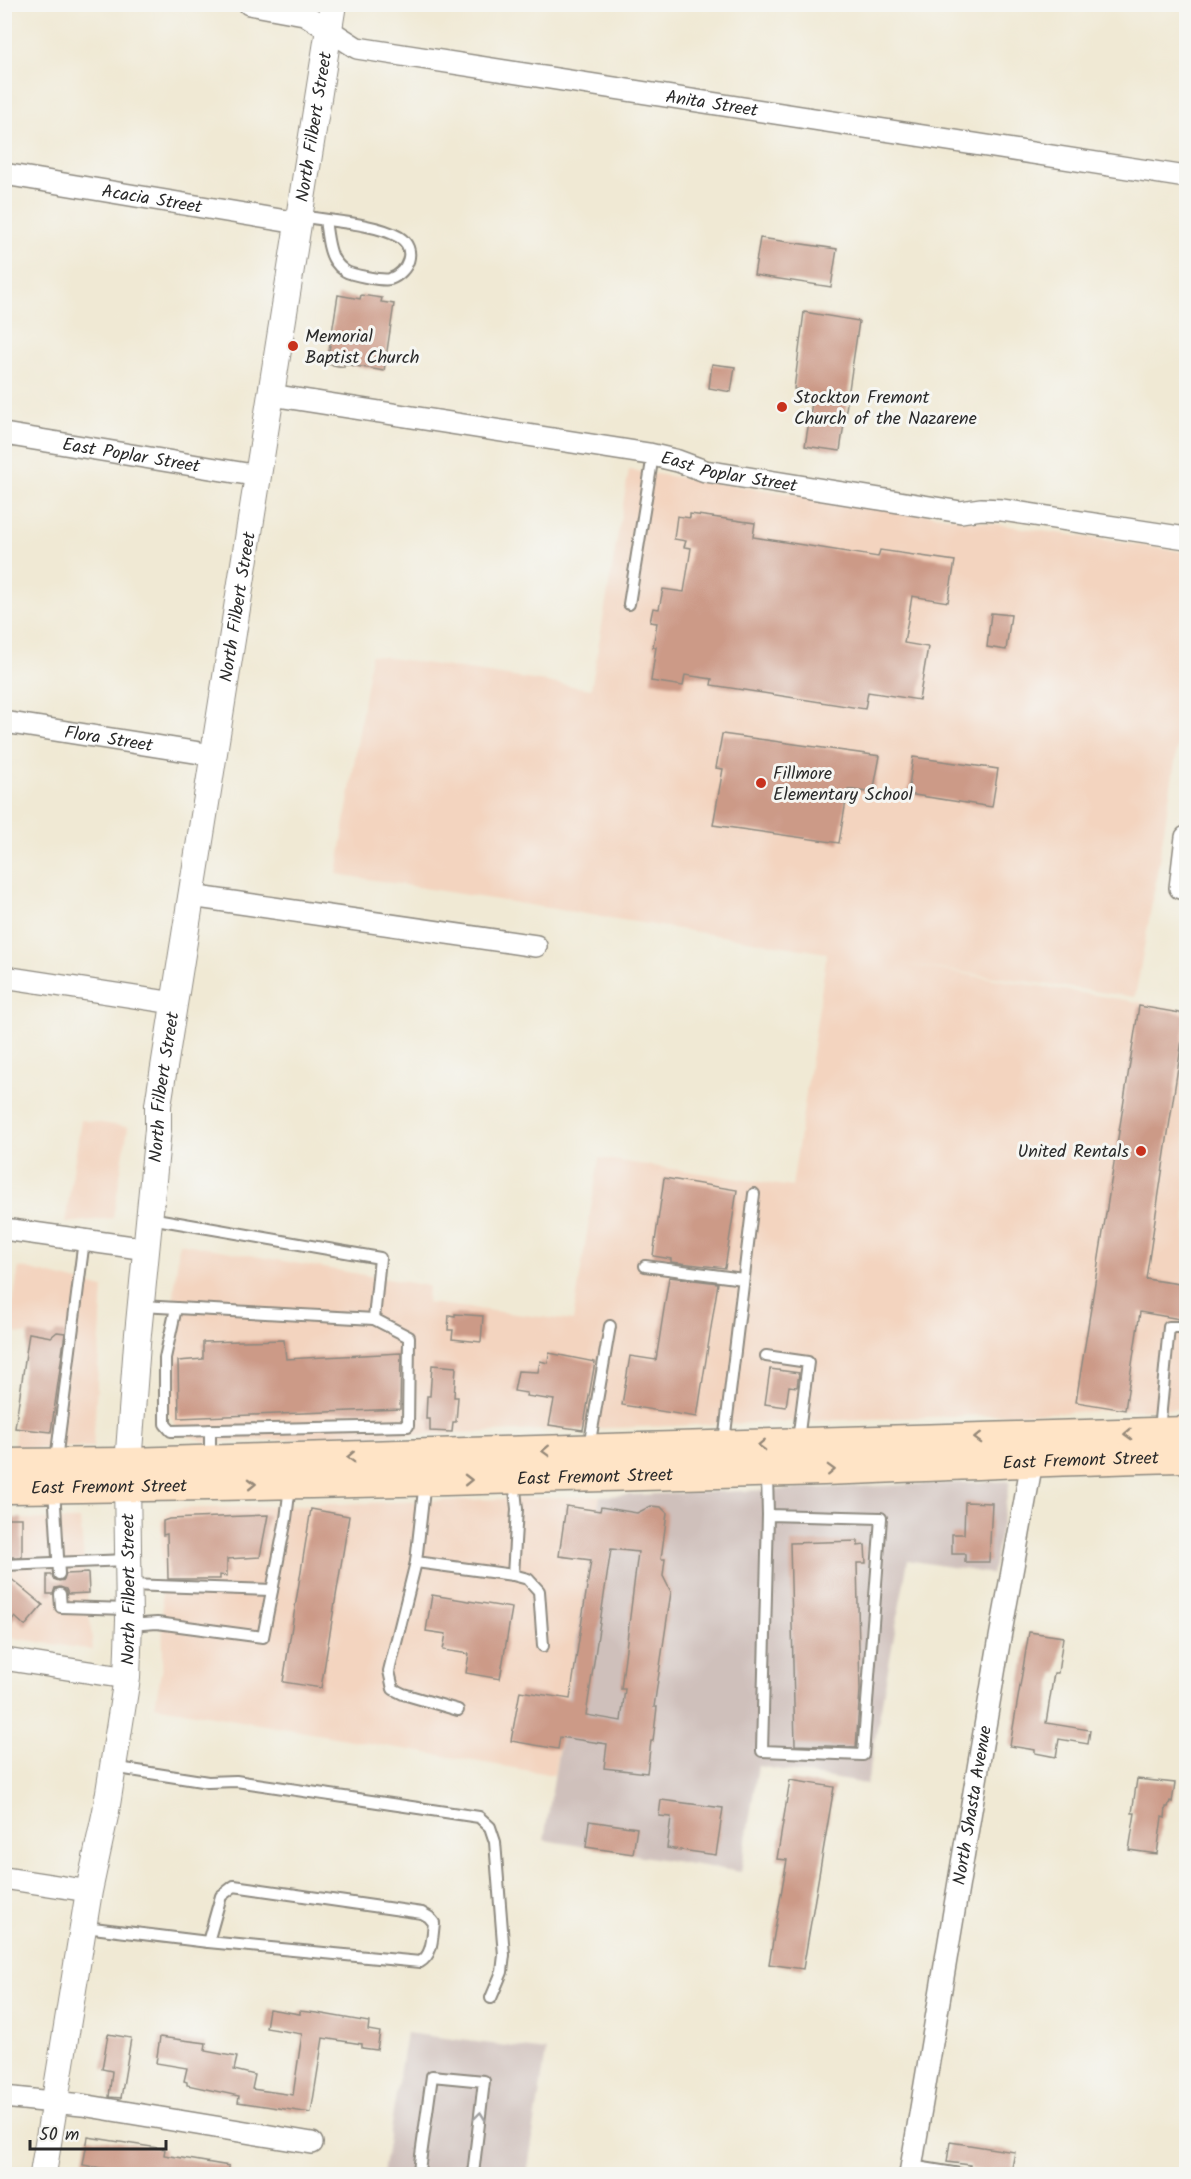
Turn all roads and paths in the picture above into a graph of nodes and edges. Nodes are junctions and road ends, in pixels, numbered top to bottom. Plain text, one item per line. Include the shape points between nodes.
1 (249, 4) edge
2 (333, 4) edge
3 (329, 30) junction
4 (4, 174) edge
5 (1186, 177) edge
6 (299, 220) junction
7 (325, 220) junction
8 (271, 395) junction
9 (4, 434) edge
10 (653, 455) junction
11 (259, 476) junction
12 (1186, 538) edge
13 (629, 604) dead end
14 (4, 722) edge
15 (213, 755) junction
16 (1186, 837) edge
17 (1180, 888) dead end
18 (191, 896) junction
19 (536, 946) dead end
20 (4, 977) edge
21 (174, 1003) junction
22 (754, 1194) dead end
23 (150, 1218) junction
24 (4, 1229) edge
25 (84, 1240) junction
26 (147, 1249) junction
27 (645, 1266) dead end
28 (743, 1279) junction
29 (141, 1306) junction
30 (176, 1308) junction
31 (374, 1319) junction
32 (610, 1326) dead end
33 (1186, 1327) edge
34 (766, 1356) dead end
35 (210, 1430) junction
36 (1172, 1433) edge
37 (797, 1444) junction
38 (723, 1446) junction
39 (1034, 1449) junction
40 (392, 1455) junction
41 (1186, 1457) edge
42 (588, 1463) junction
43 (4, 1464) edge
44 (210, 1472) junction
45 (767, 1472) junction
46 (128, 1474) junction
47 (55, 1475) junction
48 (514, 1480) junction
49 (425, 1481) junction
50 (290, 1483) junction
51 (4, 1488) edge
52 (768, 1515) junction
53 (127, 1560) junction
54 (58, 1562) junction
55 (416, 1562) junction
56 (4, 1565) edge
57 (59, 1575) dead end
58 (513, 1575) junction
59 (272, 1590) junction
60 (60, 1594) dead end
61 (129, 1606) junction
62 (543, 1646) dead end
63 (4, 1659) edge
64 (127, 1678) junction
65 (458, 1710) dead end
66 (112, 1767) junction
67 (4, 1878) edge
68 (89, 1891) junction
69 (85, 1927) junction
70 (208, 1942) junction
71 (491, 1998) dead end
72 (4, 2097) edge
73 (56, 2103) junction
74 (312, 2143) dead end
75 (910, 2170) edge
76 (44, 2175) edge
77 (414, 2175) edge
78 (473, 2175) edge
79 (960, 2175) edge

1 - 3 street, Anita Street via 304,14
2 - 3 street, North Filbert Street
3 - 5 street, Anita Street via 357,48
3 - 6 street, North Filbert Street
4 - 6 street, Acacia Street
6 - 7 lane
6 - 8 street, North Filbert Street
7 - 7 lane via 363,225 401,238 409,248 410,260 401,273 387,280 345,272 334,259
8 - 10 street, East Poplar Street
8 - 11 street, North Filbert Street
9 - 11 street, East Poplar Street
10 - 12 street, East Poplar Street via 705,471 961,512 1002,510
10 - 13 lane
11 - 15 street, North Filbert Street
14 - 15 street, Flora Street
15 - 18 street, North Filbert Street
16 - 17 street
18 - 19 street
18 - 21 street, North Filbert Street
20 - 21 street
21 - 23 street, North Filbert Street via 158,1105
22 - 28 lane
23 - 26 street, North Filbert Street
23 - 31 lane via 380,1258
24 - 25 street
25 - 26 street
25 - 47 lane
26 - 29 street, North Filbert Street
27 - 28 lane
28 - 38 lane
29 - 30 lane
29 - 46 street, North Filbert Street
30 - 31 lane
30 - 35 lane via 165,1358 165,1424 171,1431
31 - 40 lane via 409,1337 408,1426
32 - 42 lane
33 - 36 lane via 1169,1327
34 - 37 lane via 808,1362
35 - 40 lane
35 - 44 lane
36 -> 39 main road, East Fremont Street
37 -> 38 main road, East Fremont Street
39 -> 37 main road, East Fremont Street
38 - 42 main road, East Fremont Street
39 - 41 main road, East Fremont Street
45 -> 39 main road, East Fremont Street
39 - 75 street, North Shasta Avenue
42 -> 40 main road, East Fremont Street
40 -> 44 main road, East Fremont Street
40 - 49 main road, East Fremont Street
40 - 50 main road, East Fremont Street
42 - 45 main road, East Fremont Street
42 - 48 main road, East Fremont Street
43 - 47 main road, East Fremont Street
44 - 46 main road, East Fremont Street
44 -> 50 main road, East Fremont Street
45 - 52 lane
46 - 47 main road, East Fremont Street
46 - 53 street, North Filbert Street
47 - 51 main road, East Fremont Street
47 - 54 lane
49 -> 48 main road, East Fremont Street
48 - 58 lane via 517,1509
49 - 55 lane
50 - 59 lane
52 - 52 lane via 762,1751 863,1755 881,1518
53 - 54 lane
53 - 61 street, North Filbert Street
54 - 56 lane
54 - 57 lane
55 - 58 lane
55 - 65 lane via 389,1671 393,1689
58 - 62 lane via 528,1579 539,1591
59 - 61 lane
59 - 61 lane via 263,1637 157,1623
60 - 61 lane via 61,1607
61 - 64 street, North Filbert Street
63 - 64 street
64 - 66 street, North Filbert Street
66 - 68 street, North Filbert Street
66 - 71 lane via 479,1817 490,1827 495,1842 504,1955 502,1972
67 - 68 street
68 - 69 street, North Filbert Street
69 - 70 lane
69 - 73 street, North Filbert Street
70 - 70 lane via 420,1962 430,1953 434,1923 422,1913 234,1886 221,1896
72 - 73 street
73 - 74 street
73 - 76 street, North Filbert Street
75 - 79 lane
78 -> 77 lane via 484,2081 432,2076 419,2170

